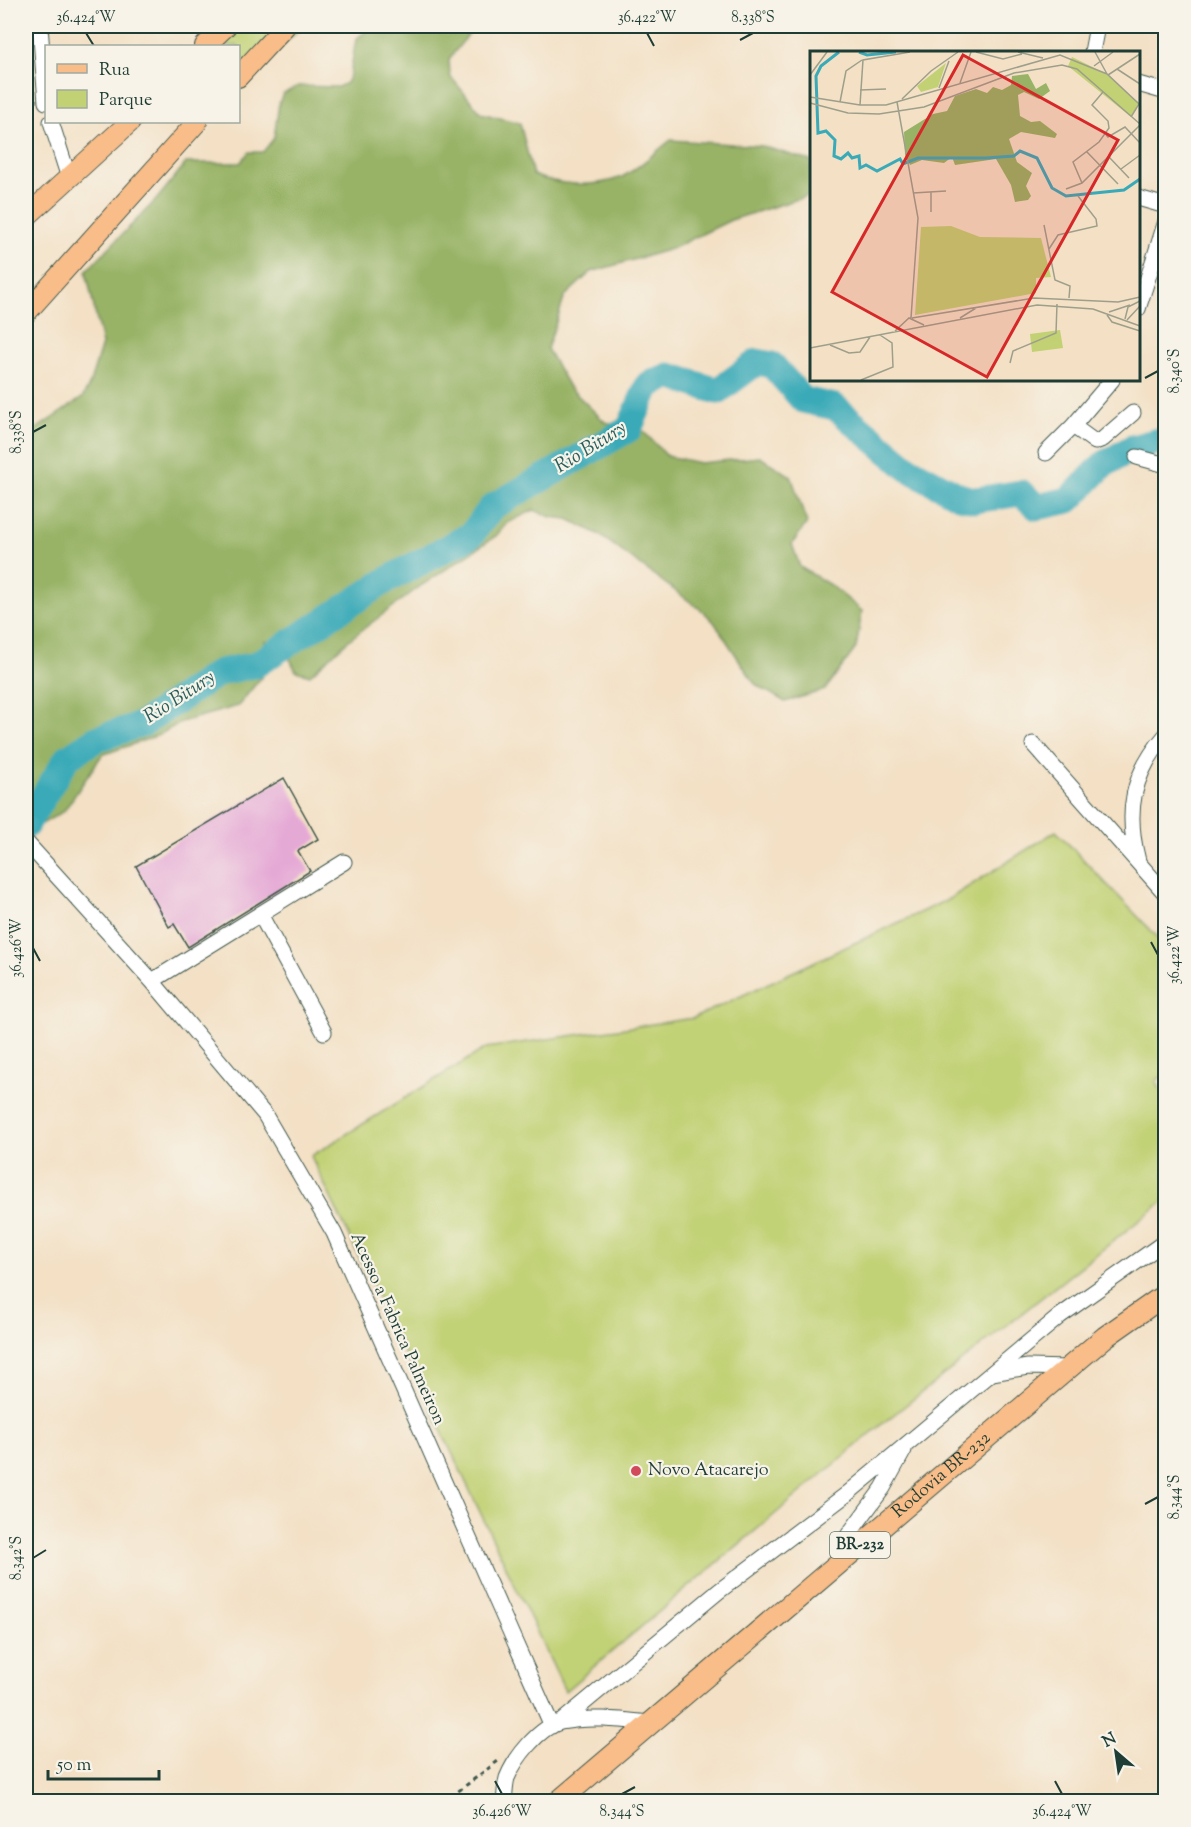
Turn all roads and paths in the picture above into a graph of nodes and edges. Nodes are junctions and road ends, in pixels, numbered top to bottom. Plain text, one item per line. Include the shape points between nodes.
1 (40, 26) edge
2 (226, 26) edge
3 (285, 26) edge
4 (1097, 26) edge
5 (206, 45) edge
6 (1092, 51) edge
7 (240, 74) edge
8 (1140, 85) edge
9 (45, 89) edge
10 (1166, 92) edge
11 (51, 123) edge
12 (129, 123) edge
13 (195, 123) edge
14 (69, 178) junction
15 (1140, 199) edge
16 (1166, 206) edge
17 (26, 218) edge
18 (1166, 221) edge
19 (1140, 303) edge
20 (26, 314) edge
21 (1111, 381) edge
22 (1133, 413) dead end
23 (1073, 426) junction
24 (1046, 453) dead end
25 (1137, 457) dead end
26 (1166, 465) edge
27 (1166, 735) edge
28 (1033, 744) dead end
29 (27, 844) edge
30 (344, 862) dead end
31 (1140, 867) junction
32 (1166, 894) edge
33 (260, 914) junction
34 (152, 981) junction
35 (324, 1032) dead end
36 (1166, 1241) edge
37 (1166, 1294) edge
38 (1068, 1368) junction
39 (992, 1372) junction
40 (906, 1444) junction
41 (841, 1561) junction
42 (650, 1723) junction
43 (557, 1724) junction
44 (504, 1758) dead end
45 (444, 1802) edge
46 (504, 1802) edge
47 (558, 1802) edge

1 - 9 street
2 - 5 main road
3 - 7 main road
4 - 6 street
8 - 10 street
11 - 14 street
12 - 14 main road
13 - 20 main road
14 - 17 main road
15 - 16 street
18 - 19 street
21 - 23 street
22 - 23 street via 1095,442
23 - 24 street
25 - 26 street
27 - 31 street via 1146,758 1135,788 1131,833
28 - 31 street
29 - 34 street, Acesso a Fabrica Palmeiron
30 - 33 street
31 - 32 street
33 - 34 street
33 - 35 street
34 - 43 street, Acesso a Fabrica Palmeiron via 265,1115 334,1233
36 - 39 street via 1060,1316
37 - 38 highway, Rodovia BR-232 / BR-232
38 - 39 street via 1028,1367
38 - 41 highway, Rodovia BR-232 / BR-232
39 - 40 street
40 - 41 street via 883,1488 849,1534
40 - 43 street
41 - 42 highway, Rodovia BR-232 / BR-232
42 - 43 street via 616,1719
42 - 47 highway, Rodovia BR-232 / BR-232
43 - 46 street via 534,1741 514,1765 506,1780
44 - 45 path

